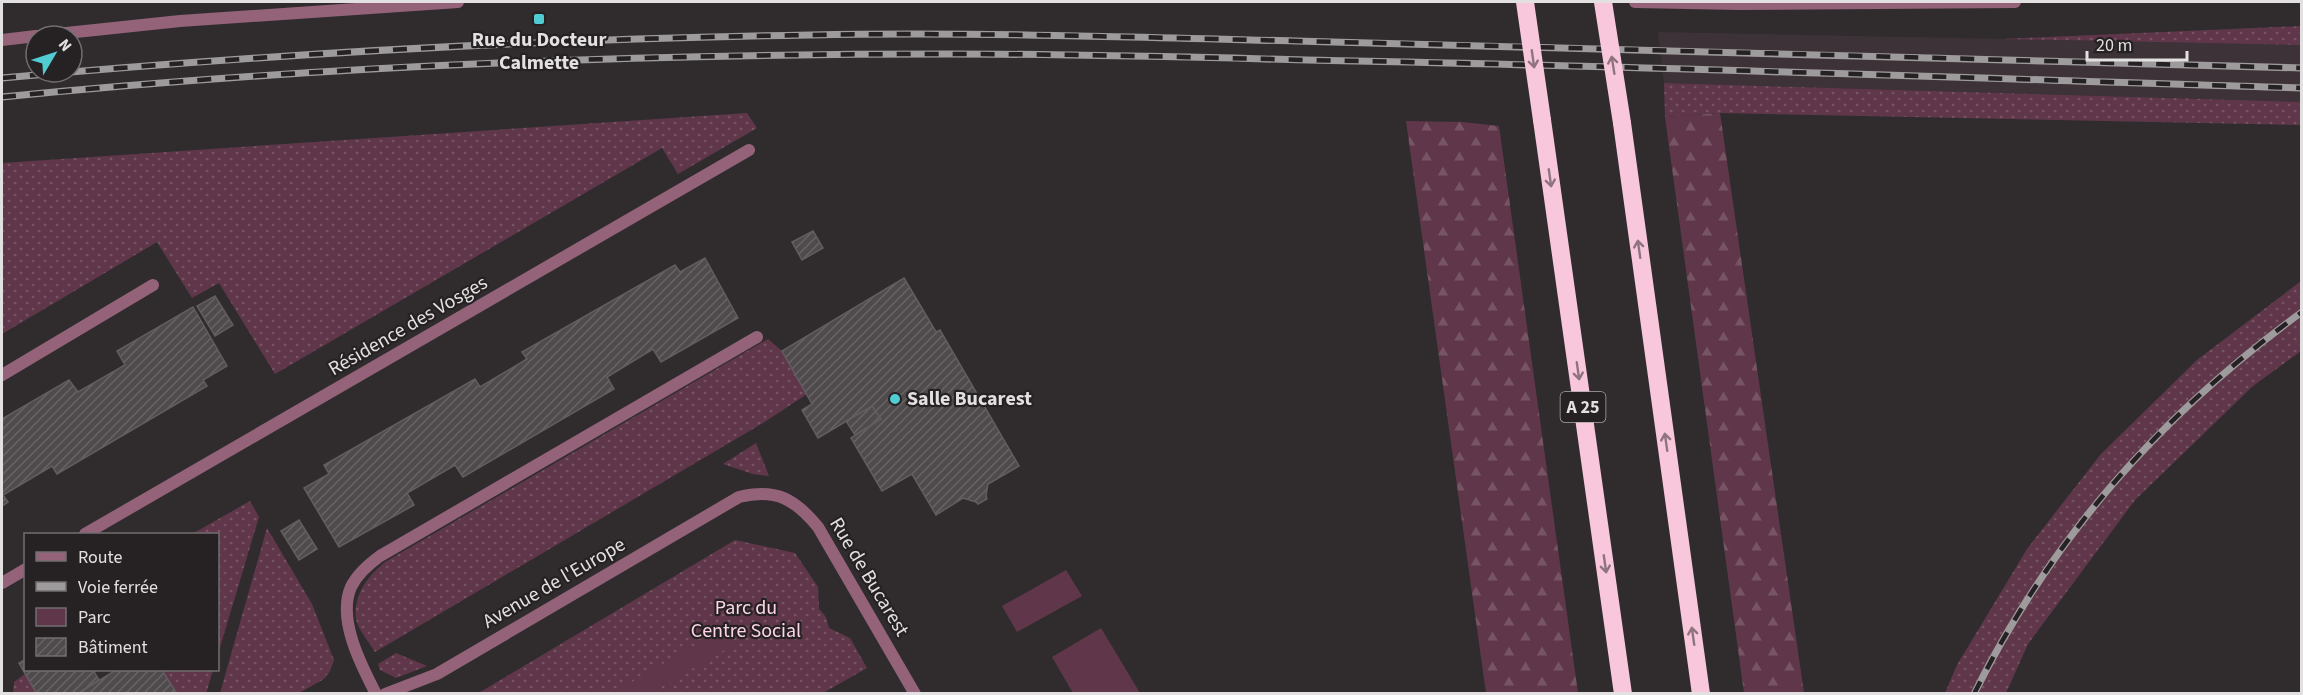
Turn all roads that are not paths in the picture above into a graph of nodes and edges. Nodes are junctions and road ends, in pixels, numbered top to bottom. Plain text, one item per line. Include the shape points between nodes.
1 (458, 2) edge
2 (1526, 2) edge
3 (1603, 2) edge
4 (1635, 2) edge
5 (2015, 2) edge
6 (1739, 3) edge
7 (84, 31) edge
8 (24, 37) edge
9 (2, 39) edge
10 (749, 150) dead end
11 (153, 285) dead end
12 (757, 337) dead end
13 (2, 375) edge
14 (739, 497) joint
15 (87, 533) edge
16 (24, 570) edge
17 (2, 583) edge
18 (376, 693) edge
19 (385, 693) edge
20 (915, 693) edge
21 (1623, 693) edge
22 (1701, 693) edge

1 - 7 street
2 -> 21 highway, A 25, bridge
22 -> 3 highway, bridge
4 - 6 street
5 - 6 street
8 - 9 street
10 - 15 street, Résidence des Vosges
11 - 13 street
12 - 18 street via 365,568 351,586 345,612 361,665
14 - 19 street, Avenue de l'Europe via 437,674
14 - 20 street, Rue de Bucarest via 764,493 780,496 800,506 809,516
16 - 17 street

